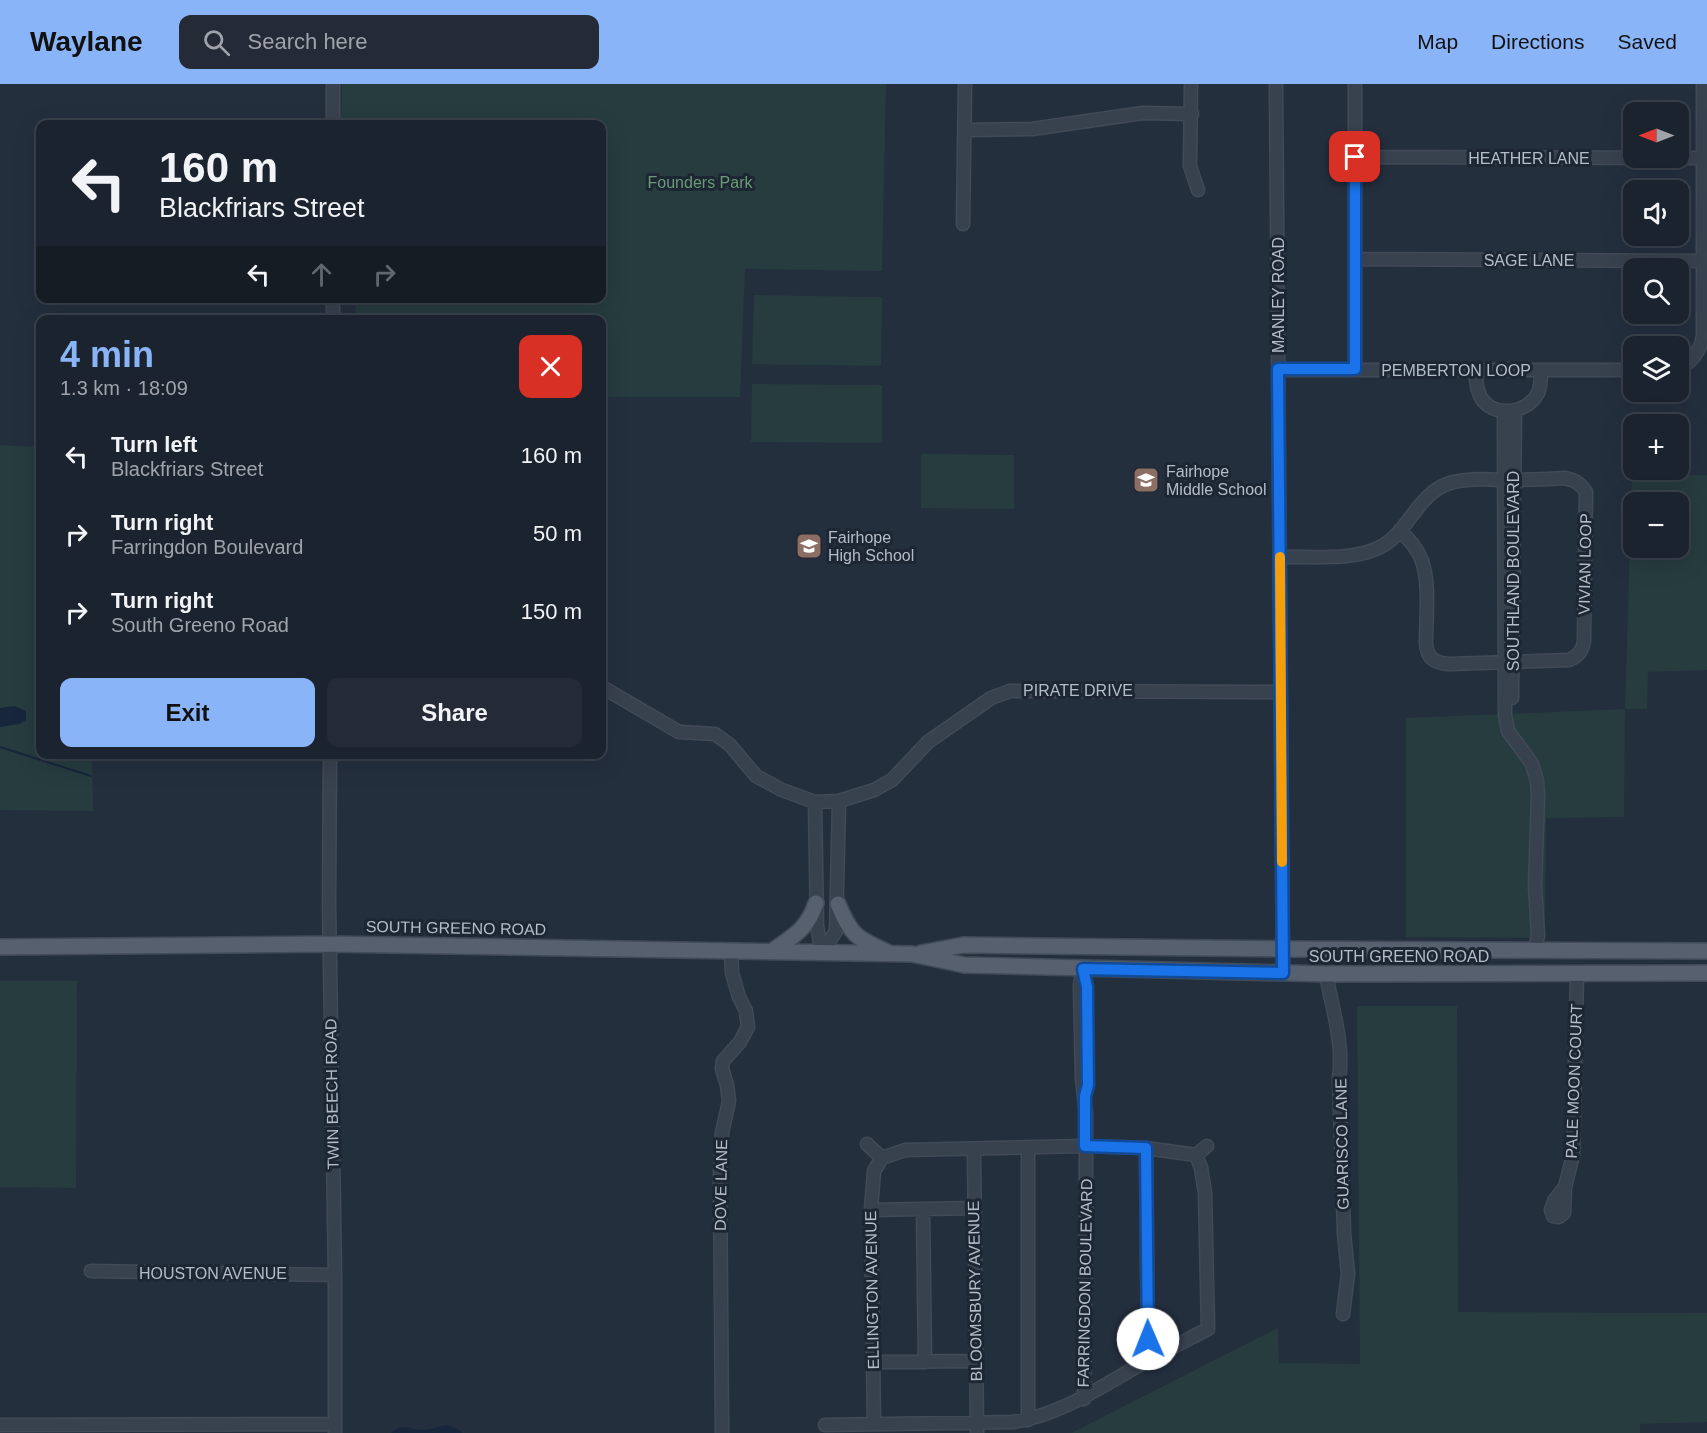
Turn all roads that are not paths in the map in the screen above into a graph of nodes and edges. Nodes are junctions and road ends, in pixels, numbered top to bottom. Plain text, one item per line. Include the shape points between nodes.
1 (333, 84) edge
2 (965, 84) edge
3 (1191, 84) edge
4 (1276, 84) edge
5 (1355, 84) edge
6 (1703, 84) edge
7 (1192, 114) junction
8 (333, 120) edge
9 (965, 130) junction
10 (1355, 157) junction
11 (1703, 158) junction
12 (1198, 190) dead end
13 (963, 224) dead end
14 (1355, 259) junction
15 (1704, 261) junction
16 (1689, 362) edge
17 (1278, 369) junction
18 (1355, 369) junction
19 (1475, 369) junction
20 (1541, 369) junction
21 (1623, 370) edge
22 (1509, 411) junction
23 (1509, 480) junction
24 (1400, 530) junction
25 (1280, 557) junction
26 (1508, 663) junction
27 (606, 689) edge
28 (1281, 692) junction
29 (330, 759) edge
30 (839, 801) junction
31 (815, 802) junction
32 (816, 903) junction
33 (838, 904) junction
34 (330, 944) junction
35 (0, 947) edge
36 (1283, 949) junction
37 (731, 951) junction
38 (1534, 951) junction
39 (1707, 951) edge
40 (771, 952) junction
41 (822, 953) junction
42 (892, 954) junction
43 (912, 954) junction
44 (1083, 969) junction
45 (1283, 973) junction
46 (1707, 973) edge
47 (1326, 974) junction
48 (1577, 974) junction
49 (867, 1144) dead end
50 (1085, 1146) junction
51 (1208, 1146) dead end
52 (1028, 1148) junction
53 (1146, 1148) junction
54 (974, 1149) junction
55 (1196, 1155) junction
56 (882, 1158) junction
57 (1565, 1187) dead end
58 (974, 1208) junction
59 (922, 1209) junction
60 (871, 1210) junction
61 (90, 1271) dead end
62 (335, 1275) junction
63 (1343, 1314) dead end
64 (976, 1360) junction
65 (1148, 1360) junction
66 (873, 1362) junction
67 (925, 1362) junction
68 (1084, 1399) junction
69 (1028, 1420) junction
70 (874, 1424) junction
71 (0, 1425) edge
72 (825, 1425) dead end
73 (976, 1428) edge
74 (335, 1429) edge
75 (722, 1433) edge

1 - 8 street
2 - 9 street
3 - 7 street
4 - 17 street, MANLEY ROAD
5 - 10 street
6 - 11 street
7 - 9 street via 1143,113 1032,129
7 - 12 street via 1190,166
9 - 13 street
10 - 11 street, HEATHER LANE
10 - 14 street
11 - 15 street
14 - 15 street, SAGE LANE
14 - 18 street
15 - 16 street via 1702,344
17 - 18 street, PEMBERTON LOOP
17 - 25 street, MANLEY ROAD
18 - 19 street, PEMBERTON LOOP
19 - 20 street, PEMBERTON LOOP
19 - 22 street via 1479,394 1491,407
20 - 21 street, PEMBERTON LOOP
20 - 22 street via 1537,394 1524,407
22 - 23 street, SOUTHLAND BOULEVARD
23 - 24 street, VIVIAN LOOP via 1448,484 1425,499
23 - 26 street, SOUTHLAND BOULEVARD
23 - 26 street, VIVIAN LOOP via 1573,480 1586,492 1586,501 1582,649 1569,660
24 - 25 street, VIVIAN LOOP via 1386,544 1361,554
24 - 26 street, VIVIAN LOOP via 1422,561 1426,578 1426,651 1431,659 1449,664
25 - 28 street, MANLEY ROAD
26 - 38 street, SOUTHLAND BOULEVARD via 1512,717 1508,731 1532,764 1537,781
27 - 31 street, PIRATE DRIVE via 679,732 715,734 730,745 756,776
28 - 30 street, PIRATE DRIVE via 1010,691 991,698 928,742 892,780
28 - 36 street, MANLEY ROAD
29 - 34 street, TWIN BEECH ROAD
30 - 31 street, PIRATE DRIVE
30 - 33 street
31 - 32 street
32 - 40 main road via 811,919
32 - 41 street
33 - 41 street via 836,931
33 - 42 main road via 853,934
34 - 35 main road, SOUTH GREENO ROAD
34 - 37 main road, SOUTH GREENO ROAD
34 - 62 street, TWIN BEECH ROAD
36 - 38 main road, SOUTH GREENO ROAD
36 - 43 main road, SOUTH GREENO ROAD via 963,945
36 - 45 street, MANLEY ROAD
37 - 40 main road, SOUTH GREENO ROAD
37 - 75 street, DOVE LANE via 732,973 748,1027 723,1061 722,1069 729,1101 721,1163
38 - 39 main road, SOUTH GREENO ROAD
40 - 41 main road, SOUTH GREENO ROAD
41 - 42 main road, SOUTH GREENO ROAD
42 - 43 main road, SOUTH GREENO ROAD
43 - 44 main road, SOUTH GREENO ROAD via 964,964
44 - 45 main road, SOUTH GREENO ROAD
44 - 50 street, FARRINGDON BOULEVARD via 1087,987
45 - 47 main road, SOUTH GREENO ROAD
46 - 48 main road, SOUTH GREENO ROAD
47 - 48 main road, SOUTH GREENO ROAD
47 - 63 street, GUARISCO LANE via 1341,1062 1348,1274
48 - 57 street, PALE MOON COURT via 1573,1155
49 - 56 street
50 - 52 street
50 - 53 street
50 - 68 street, FARRINGDON BOULEVARD
51 - 55 street
52 - 54 street
52 - 69 street
53 - 55 street
53 - 65 street
54 - 56 street via 905,1150
54 - 58 street, BLOOMSBURY AVENUE
55 - 65 street via 1205,1193 1208,1329
56 - 60 street, ELLINGTON AVENUE via 874,1171
58 - 59 street
58 - 64 street, BLOOMSBURY AVENUE
59 - 60 street
59 - 67 street
60 - 66 street, ELLINGTON AVENUE
61 - 62 street, HOUSTON AVENUE
62 - 74 street, TWIN BEECH ROAD
64 - 67 street
64 - 73 street, BLOOMSBURY AVENUE
65 - 68 street
66 - 67 street
66 - 70 street, ELLINGTON AVENUE
68 - 69 street
69 - 73 street
70 - 72 street
70 - 73 street
71 - 74 street

